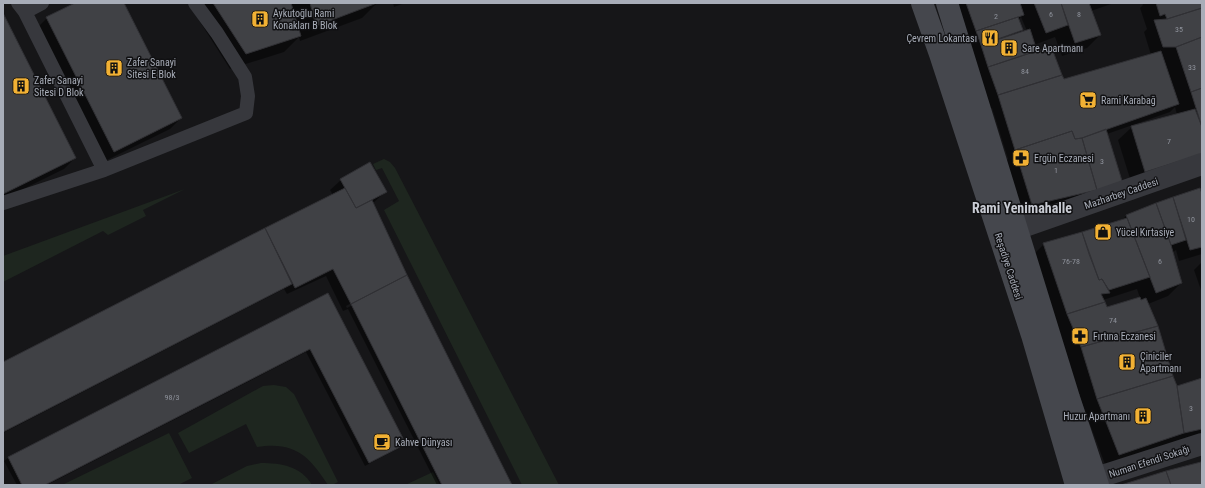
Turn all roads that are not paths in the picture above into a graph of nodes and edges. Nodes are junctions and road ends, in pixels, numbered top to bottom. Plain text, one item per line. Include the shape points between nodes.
1 (42, 3) edge
2 (195, 3) edge
3 (922, 3) edge
4 (947, 3) edge
5 (21, 8) edge
6 (1202, 164) edge
7 (104, 170) junction
8 (3, 203) edge
9 (1008, 232) junction
10 (1202, 444) edge
11 (1090, 483) edge

1 - 5 lane
2 - 7 lane via 245,77 248,96 246,113
3 - 9 main road, Reşadiye Caddesi
4 - 9 main road, Reşadiye Caddesi
5 - 7 lane
6 - 9 street, Mazharbey Caddesi
7 - 8 lane
9 - 11 main road, Reşadiye Caddesi via 1032,335
10 - 11 street, Numan Efendi Sokağı

